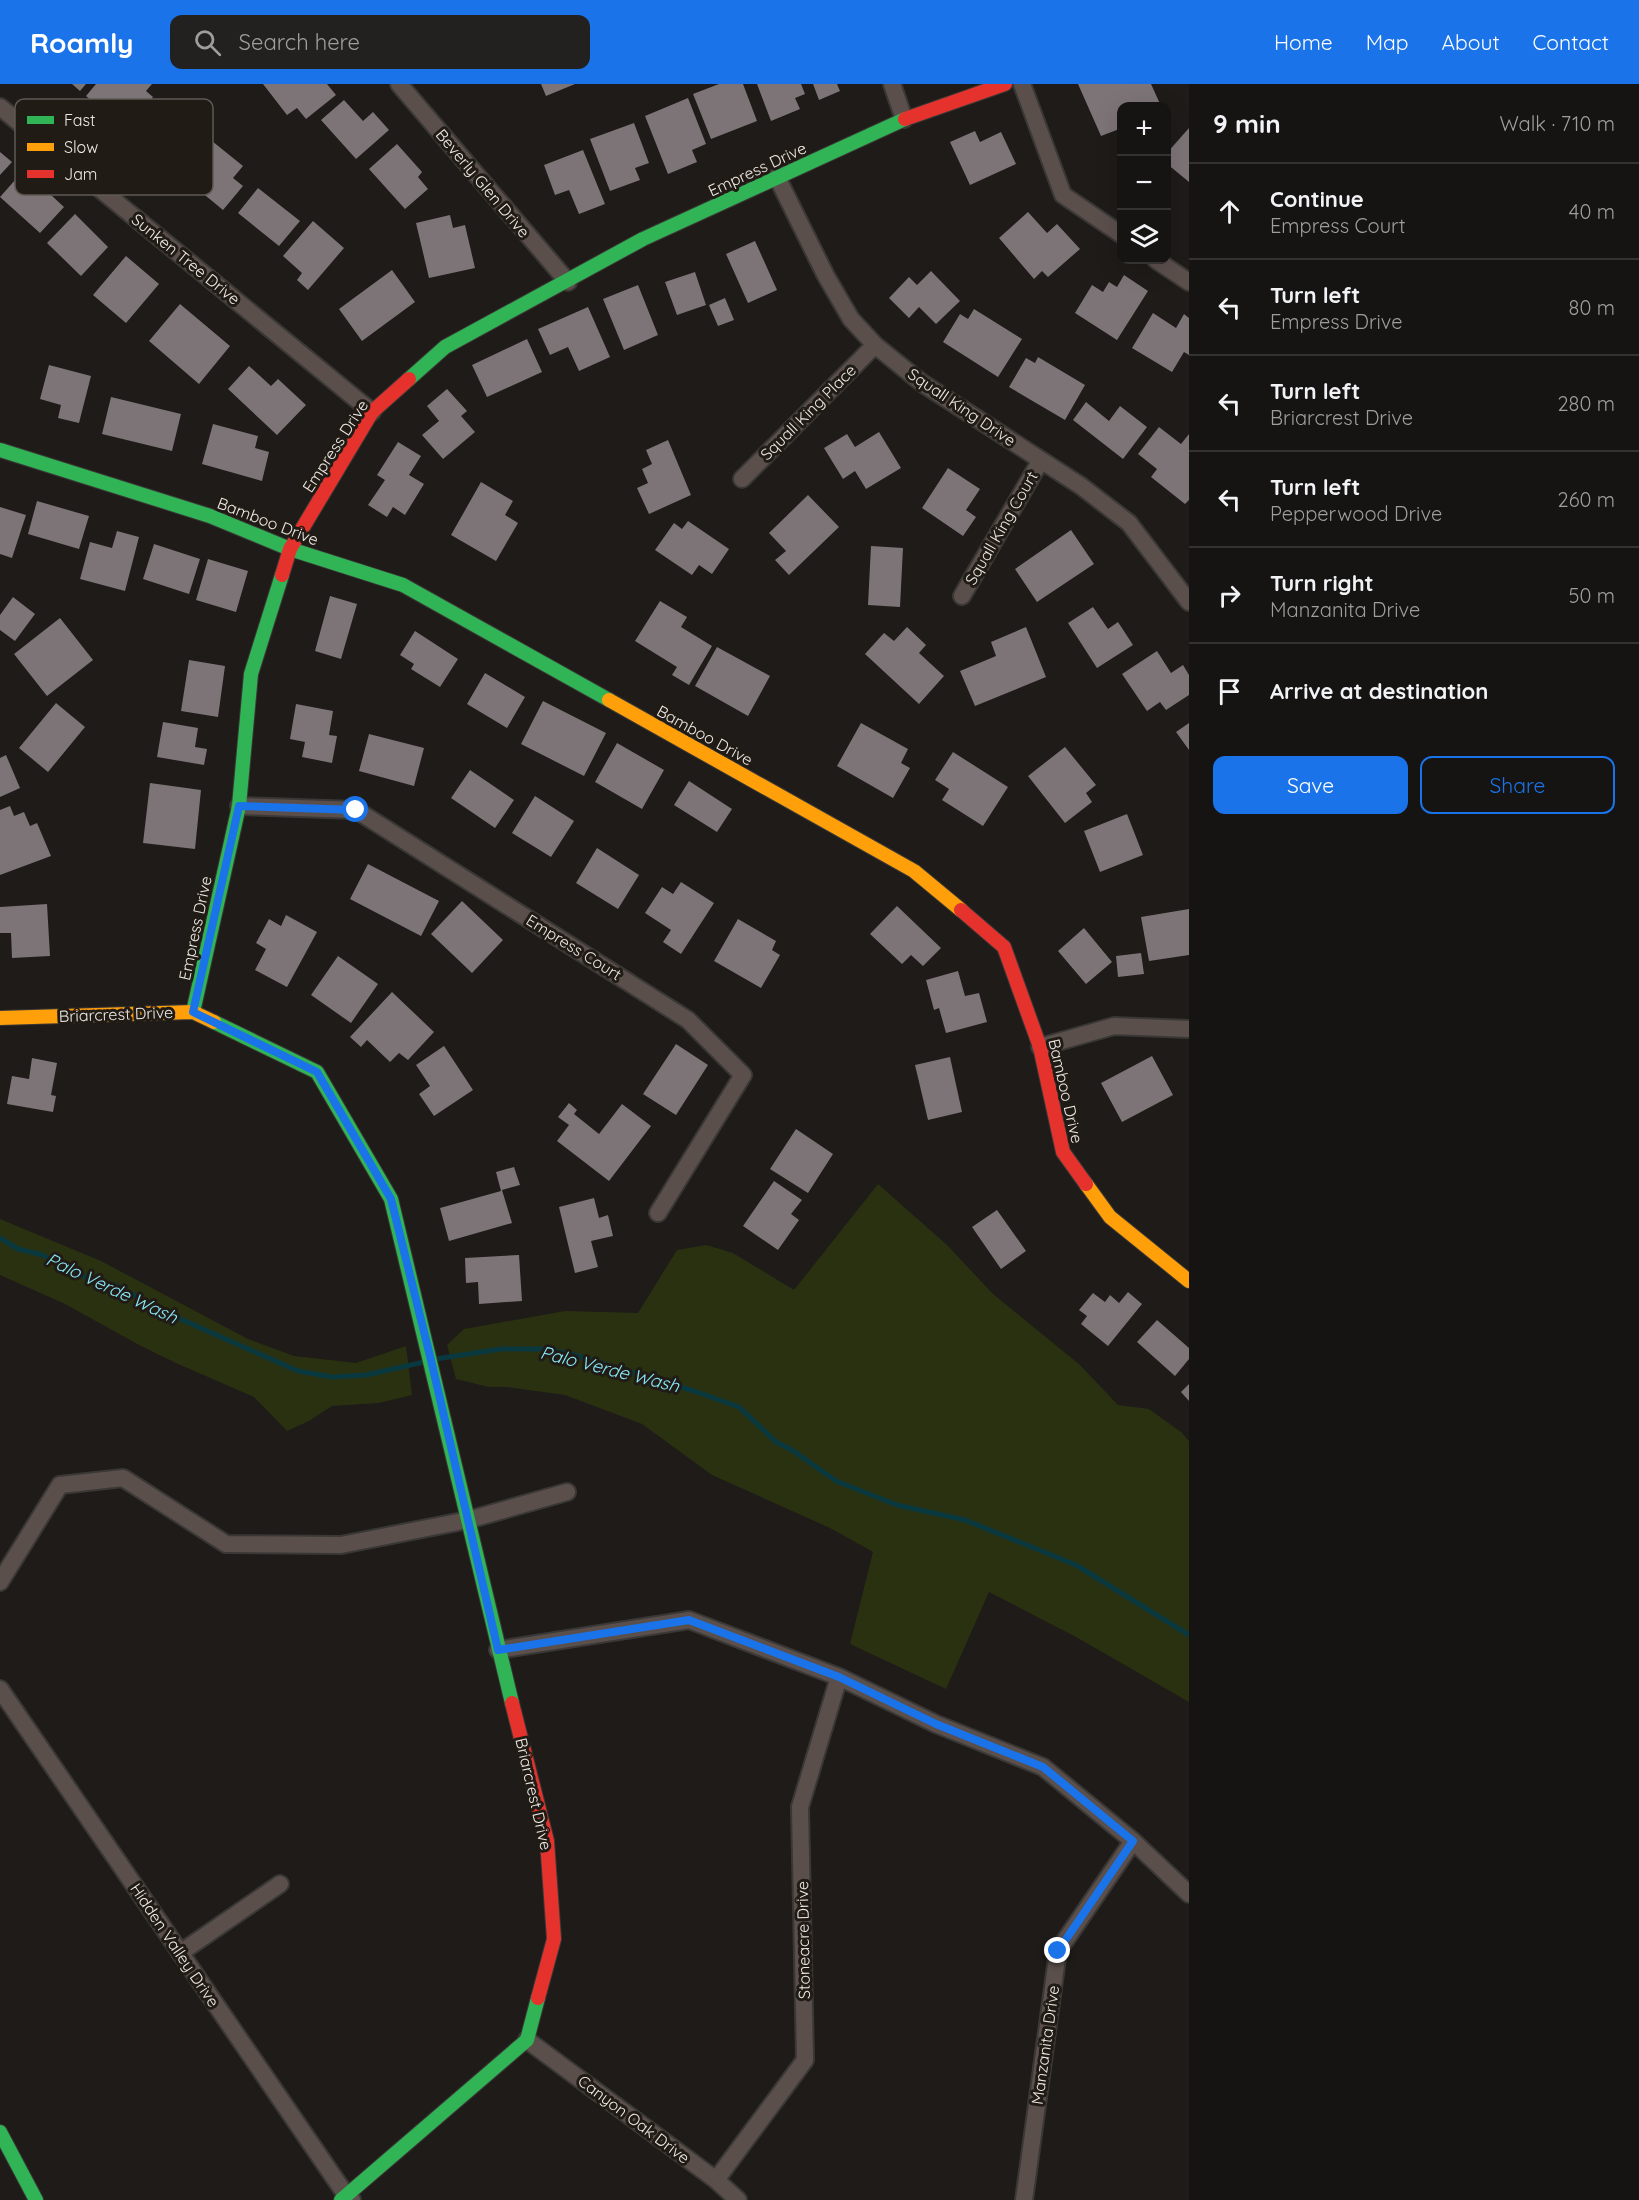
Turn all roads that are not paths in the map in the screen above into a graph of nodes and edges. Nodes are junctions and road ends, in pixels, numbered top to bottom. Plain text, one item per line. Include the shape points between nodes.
1 (399, 84) edge
2 (892, 84) edge
3 (1005, 84) edge
4 (1022, 84) edge
5 (0, 107) edge
6 (15, 119) edge
7 (904, 119) junction
8 (777, 177) junction
9 (107, 195) edge
10 (1117, 232) edge
11 (1162, 264) edge
12 (568, 282) junction
13 (1189, 282) edge
14 (875, 345) junction
15 (372, 412) junction
16 (0, 450) edge
17 (1041, 460) junction
18 (742, 479) dead end
19 (290, 549) junction
20 (962, 596) dead end
21 (1189, 602) edge
22 (239, 806) junction
23 (193, 1012) junction
24 (0, 1018) edge
25 (1189, 1029) edge
26 (1040, 1047) junction
27 (658, 1213) dead end
28 (1189, 1281) edge
29 (567, 1492) dead end
30 (468, 1520) junction
31 (0, 1582) edge
32 (498, 1650) junction
33 (839, 1677) junction
34 (0, 1689) edge
35 (1133, 1841) junction
36 (280, 1884) dead end
37 (1189, 1894) edge
38 (180, 1953) junction
39 (527, 2040) junction
40 (0, 2132) edge
41 (716, 2180) junction
42 (346, 2198) edge
43 (36, 2200) edge
44 (738, 2200) edge
45 (1024, 2200) edge

1 - 12 street, Beverly Glen Drive
2 - 7 street
3 - 7 street, Empress Drive
4 - 10 street via 1063,195
5 - 6 street, Sunken Tree Drive
7 - 8 street, Empress Drive
8 - 12 street, Empress Drive via 643,239
8 - 14 street, Squall King Drive via 851,319
9 - 15 street, Sunken Tree Drive
11 - 13 street
12 - 15 street, Empress Drive via 445,347
14 - 17 street, Squall King Drive via 922,383
14 - 18 street, Squall King Place
15 - 19 street, Empress Drive
16 - 19 street, Bamboo Drive via 210,516
17 - 20 street, Squall King Court
17 - 21 street, Squall King Drive via 1129,523
19 - 22 street, Empress Drive via 251,674
19 - 26 street, Bamboo Drive via 403,585 914,871 1004,947
22 - 23 street, Empress Drive
22 - 27 street, Empress Court via 356,810 688,1020 743,1075
23 - 24 street, Briarcrest Drive
23 - 30 street, Briarcrest Drive via 317,1072 391,1199
25 - 26 street via 1114,1026
26 - 28 street, Bamboo Drive via 1063,1152 1110,1217
29 - 30 street
30 - 31 street via 341,1545 226,1544 123,1478 60,1485
30 - 32 street, Briarcrest Drive
32 - 33 street via 689,1620
32 - 39 street, Briarcrest Drive via 547,1841 554,1940
33 - 35 street via 936,1724 1043,1767
33 - 41 street, Stoneacre Drive via 800,1807 805,2060
34 - 38 street, Hidden Valley Drive
35 - 37 street
35 - 45 street, Manzanita Drive via 1058,1951
36 - 38 street
38 - 42 street, Hidden Valley Drive
39 - 41 street, Canyon Oak Drive
39 - 42 street
40 - 43 street
41 - 44 street, Canyon Oak Drive

